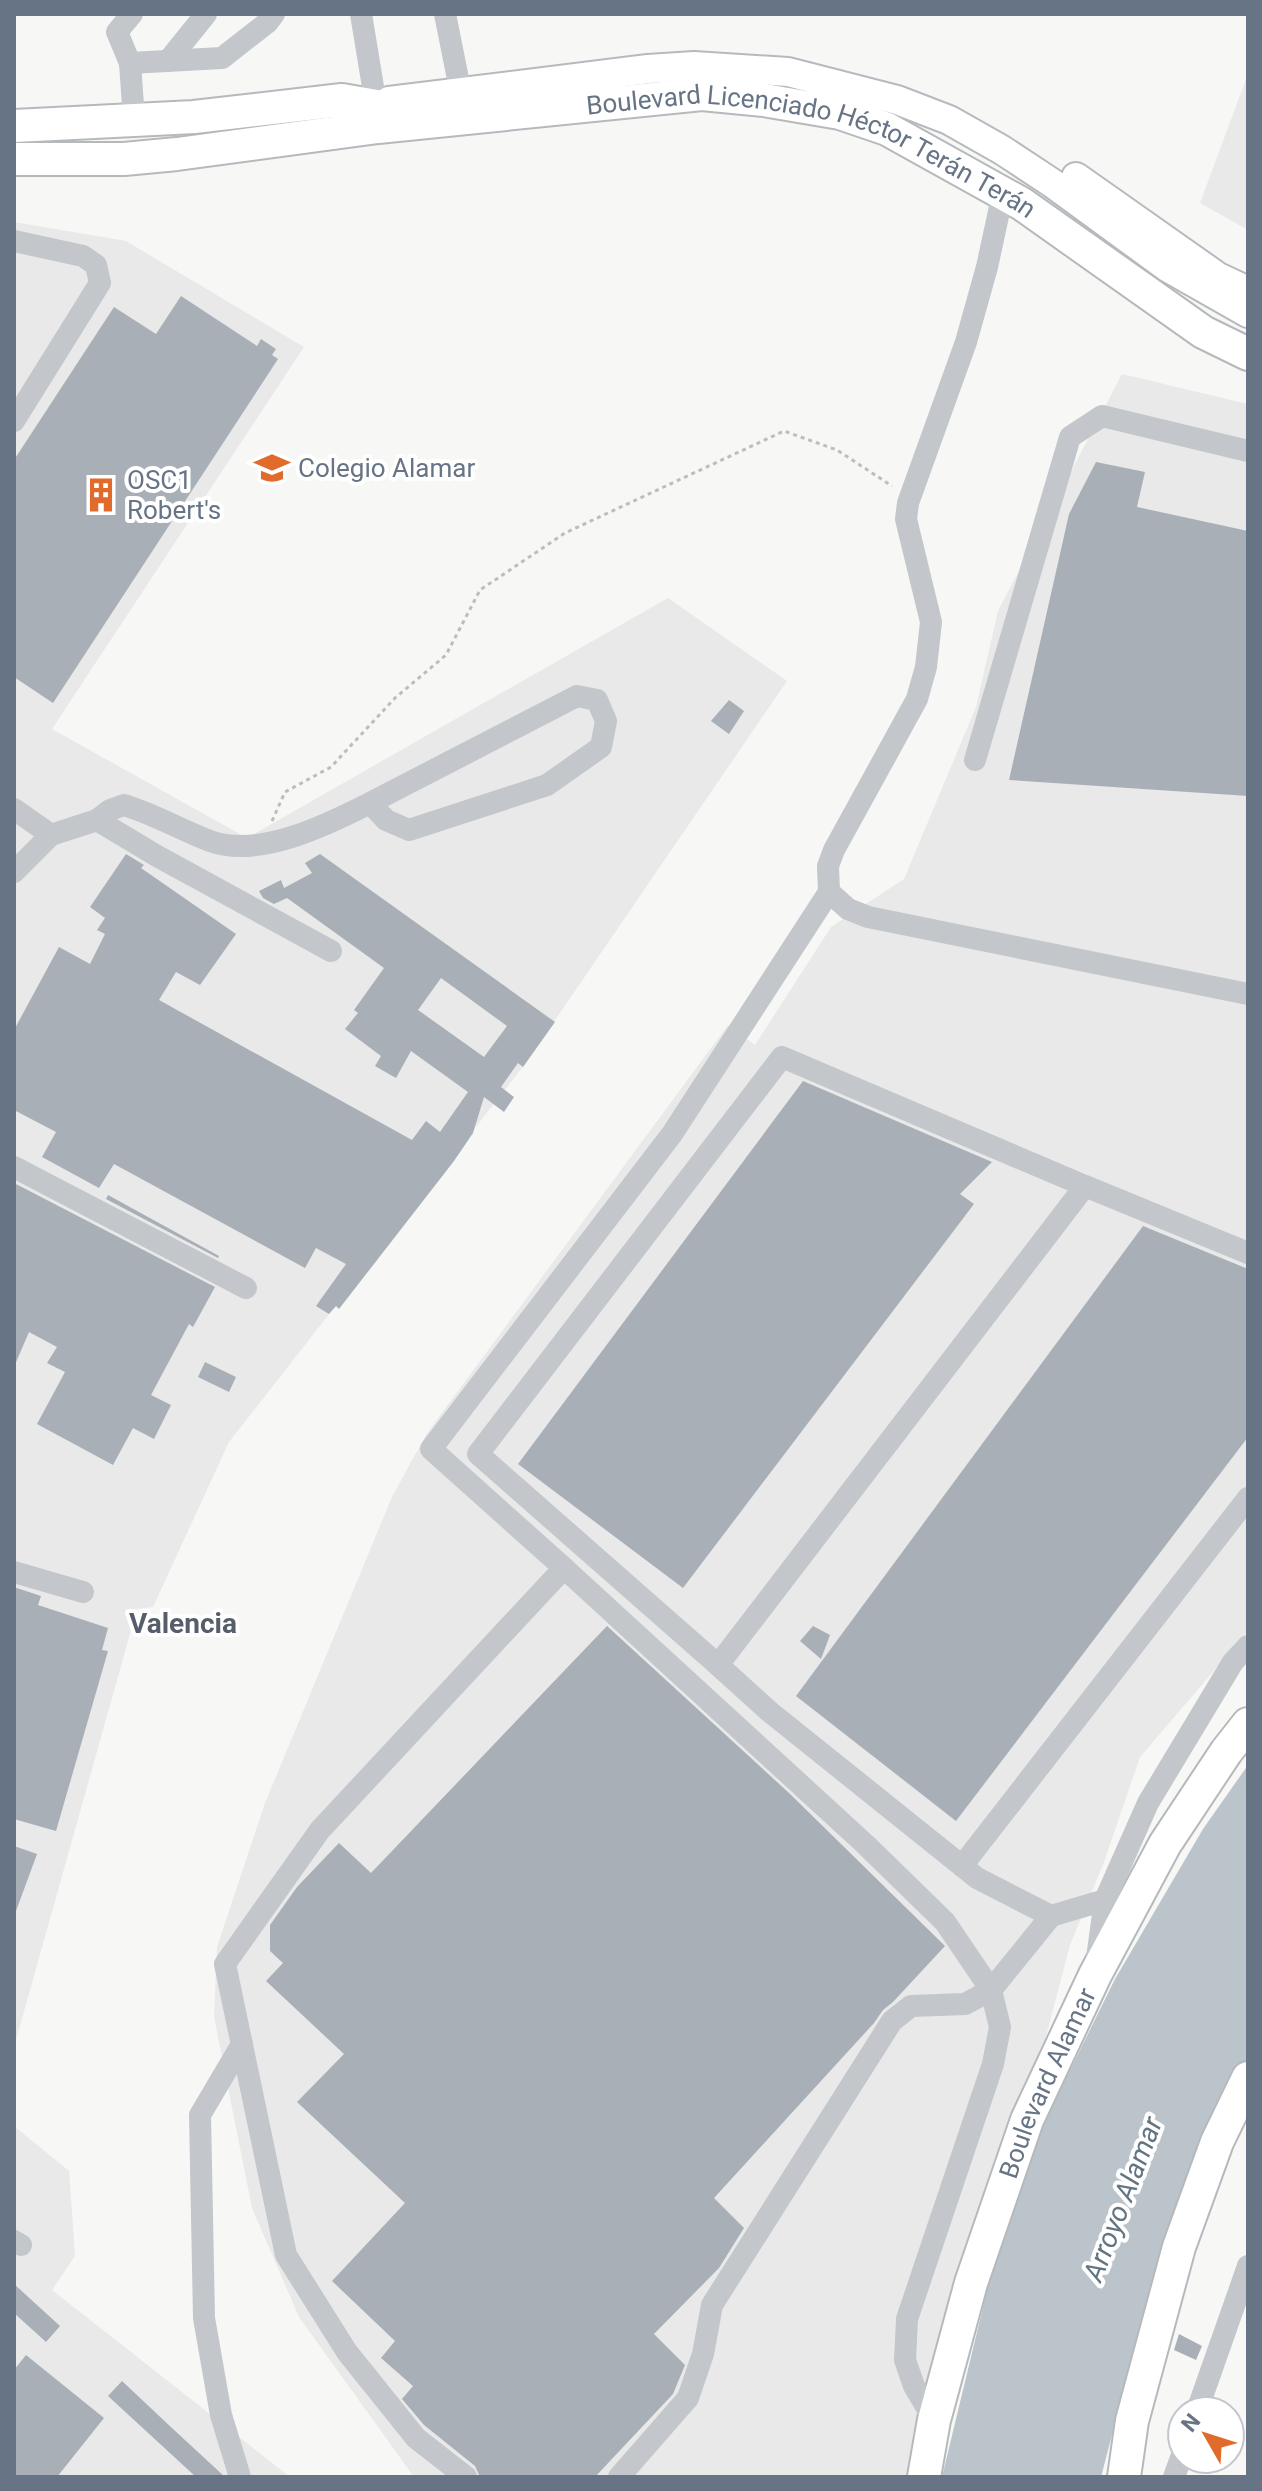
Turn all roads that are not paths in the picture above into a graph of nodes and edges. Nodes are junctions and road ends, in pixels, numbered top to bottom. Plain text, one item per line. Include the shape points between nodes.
1 (132, 14) edge
2 (206, 14) edge
3 (361, 14) edge
4 (445, 14) edge
5 (267, 17) edge
6 (168, 61) junction
7 (130, 63) junction
8 (458, 79) junction
9 (376, 98) junction
10 (330, 117) junction
11 (134, 120) junction
12 (14, 126) edge
13 (14, 159) edge
14 (1003, 193) junction
15 (14, 241) edge
16 (1248, 291) edge
17 (1248, 313) edge
18 (1248, 335) edge
19 (1248, 354) edge
20 (14, 421) edge
21 (1248, 451) edge
22 (975, 760) dead end
23 (370, 803) junction
24 (14, 809) edge
25 (97, 820) junction
26 (51, 835) junction
27 (14, 872) edge
28 (829, 892) junction
29 (331, 951) dead end
30 (1248, 994) edge
31 (14, 1167) edge
32 (1085, 1186) junction
33 (1248, 1253) edge
34 (246, 1288) dead end
35 (1248, 1498) edge
36 (564, 1568) junction
37 (14, 1572) edge
38 (83, 1592) dead end
39 (1248, 1646) edge
40 (718, 1665) junction
41 (1248, 1724) edge
42 (962, 1866) junction
43 (1105, 1900) junction
44 (1051, 1916) junction
45 (1095, 1975) junction
46 (991, 1990) junction
47 (242, 2044) junction
48 (1248, 2078) edge
49 (1248, 2266) edge
50 (1203, 2395) edge
51 (934, 2420) junction
52 (240, 2477) edge
53 (466, 2477) edge
54 (619, 2477) edge
55 (924, 2477) edge
56 (1124, 2477) edge

1 - 7 street via 117,32
2 - 6 street
3 - 9 street
4 - 8 street
5 - 6 street via 222,58
6 - 7 street
7 - 11 street
8 - 9 main road, Boulevard Licenciado Héctor Terán Terán
8 - 16 main road, Boulevard Licenciado Héctor Terán Terán via 643,53 715,52 848,69 947,98 1044,154 1218,277
9 - 10 highway, Boulevard Licenciado Héctor Terán Terán via 353,101
9 - 17 main road, Boulevard Licenciado Héctor Terán Terán via 440,96 694,66 788,72 897,100 949,120 1052,183 1167,267
9 - 18 highway, Boulevard Licenciado Héctor Terán Terán via 399,110 463,107 705,79 834,94 902,116 955,142 1015,177 1183,298
10 - 11 highway, Boulevard Licenciado Héctor Terán Terán
10 - 13 highway, Boulevard Licenciado Héctor Terán Terán via 164,155
10 - 14 highway, Boulevard Licenciado Héctor Terán Terán via 702,94 764,100 840,113 887,129
11 - 12 highway, Boulevard Licenciado Héctor Terán Terán
14 - 19 highway, Boulevard Licenciado Héctor Terán Terán via 1203,332
14 - 28 street via 966,342 908,503 906,519 931,622 926,667 917,699 834,850 828,866
15 - 20 street via 83,256 96,265 100,283
21 - 22 street via 1102,416 1070,437
23 - 23 street via 386,820 409,830 547,785 601,747 606,721 597,700 577,696
23 - 25 street via 304,832 251,846 211,841 124,805
24 - 26 street
25 - 26 street
25 - 29 street
26 - 27 street
28 - 30 street via 848,909 868,917
28 - 36 street via 672,1134 431,1449
31 - 34 street
32 - 33 street
32 - 40 street
32 - 40 street via 782,1057 478,1454
35 - 42 street
36 - 46 street via 945,1922
36 - 47 street via 320,1830 225,1964
37 - 38 street
39 - 43 street via 1233,1662 1148,1803
40 - 42 street
41 - 45 highway, Boulevard Alamar via 1165,1844
42 - 44 street
43 - 44 street
43 - 45 street
44 - 46 street
45 - 51 highway, Boulevard Alamar via 1027,2120 971,2283
46 - 51 street via 1000,2027 993,2064 907,2319 905,2360
46 - 54 street via 965,2004 911,2006 892,2021 712,2305 688,2398
47 - 52 street via 200,2115 204,2318 221,2415
47 - 53 street via 286,2255 347,2352 416,2438
48 - 56 highway via 1217,2142 1179,2247 1132,2421
49 - 50 street
51 - 55 highway, Boulevard Alamar

